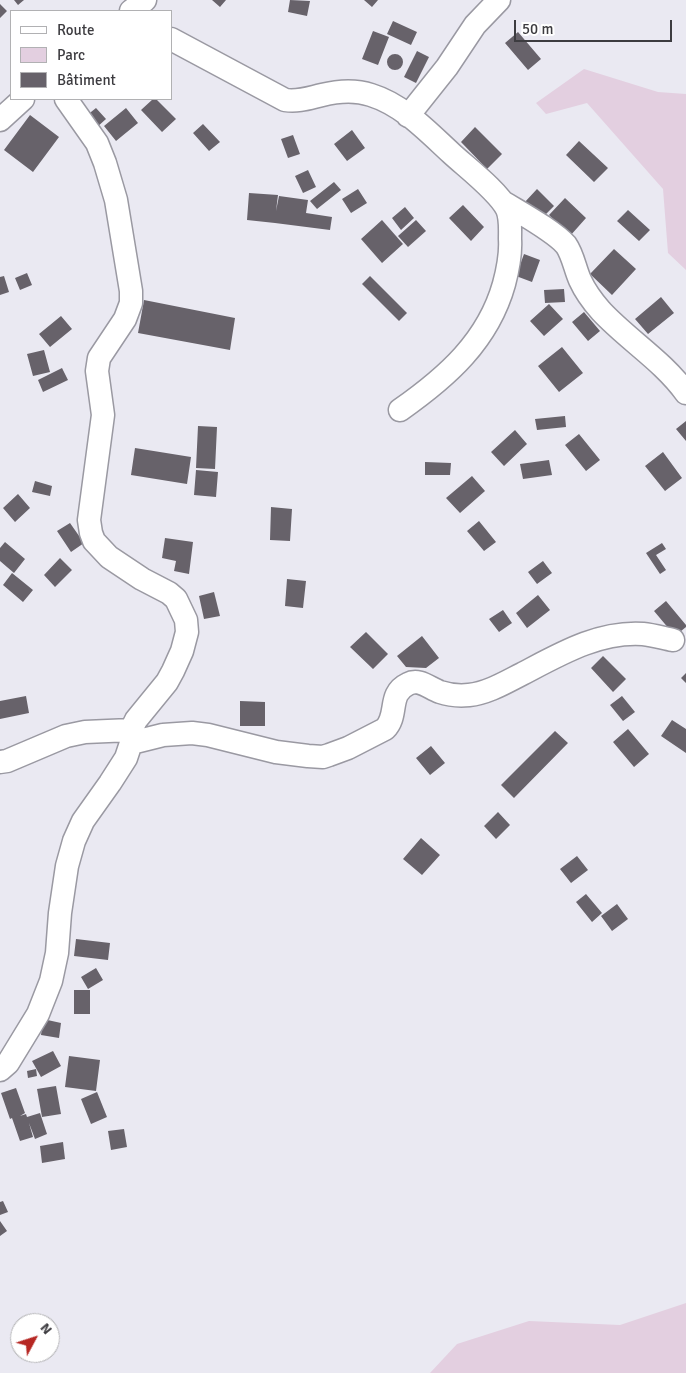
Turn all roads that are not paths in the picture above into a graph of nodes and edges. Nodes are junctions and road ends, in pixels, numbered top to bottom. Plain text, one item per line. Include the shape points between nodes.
1 (145, 0) edge
2 (500, 0) edge
3 (132, 10) edge
4 (172, 40) edge
5 (22, 100) edge
6 (67, 100) edge
7 (408, 116) junction
8 (0, 120) edge
9 (503, 202) junction
10 (686, 393) edge
11 (400, 410) dead end
12 (673, 640) dead end
13 (131, 736) junction
14 (0, 762) edge
15 (0, 1070) edge

1 - 3 street
2 - 7 street via 475,25
4 - 7 street via 285,100 303,101 342,92 365,93 387,101
5 - 8 street
6 - 13 street via 97,143 106,163 116,200 131,291 131,303 125,319 99,358 97,371 102,415 90,533 109,557 176,599 186,620 187,632 173,671 136,720
7 - 9 street
9 - 10 street via 565,244 580,280 599,309 677,380
9 - 11 street via 510,218 510,250 505,280 493,315 456,365
12 - 13 street via 644,634 608,636 583,643 500,686 471,695 451,695 411,682 398,692 392,720 386,729 329,756 276,752 192,733
13 - 14 street via 85,732 66,736
13 - 15 street via 126,758 83,821 74,840 67,866 51,981 38,1014 8,1063

